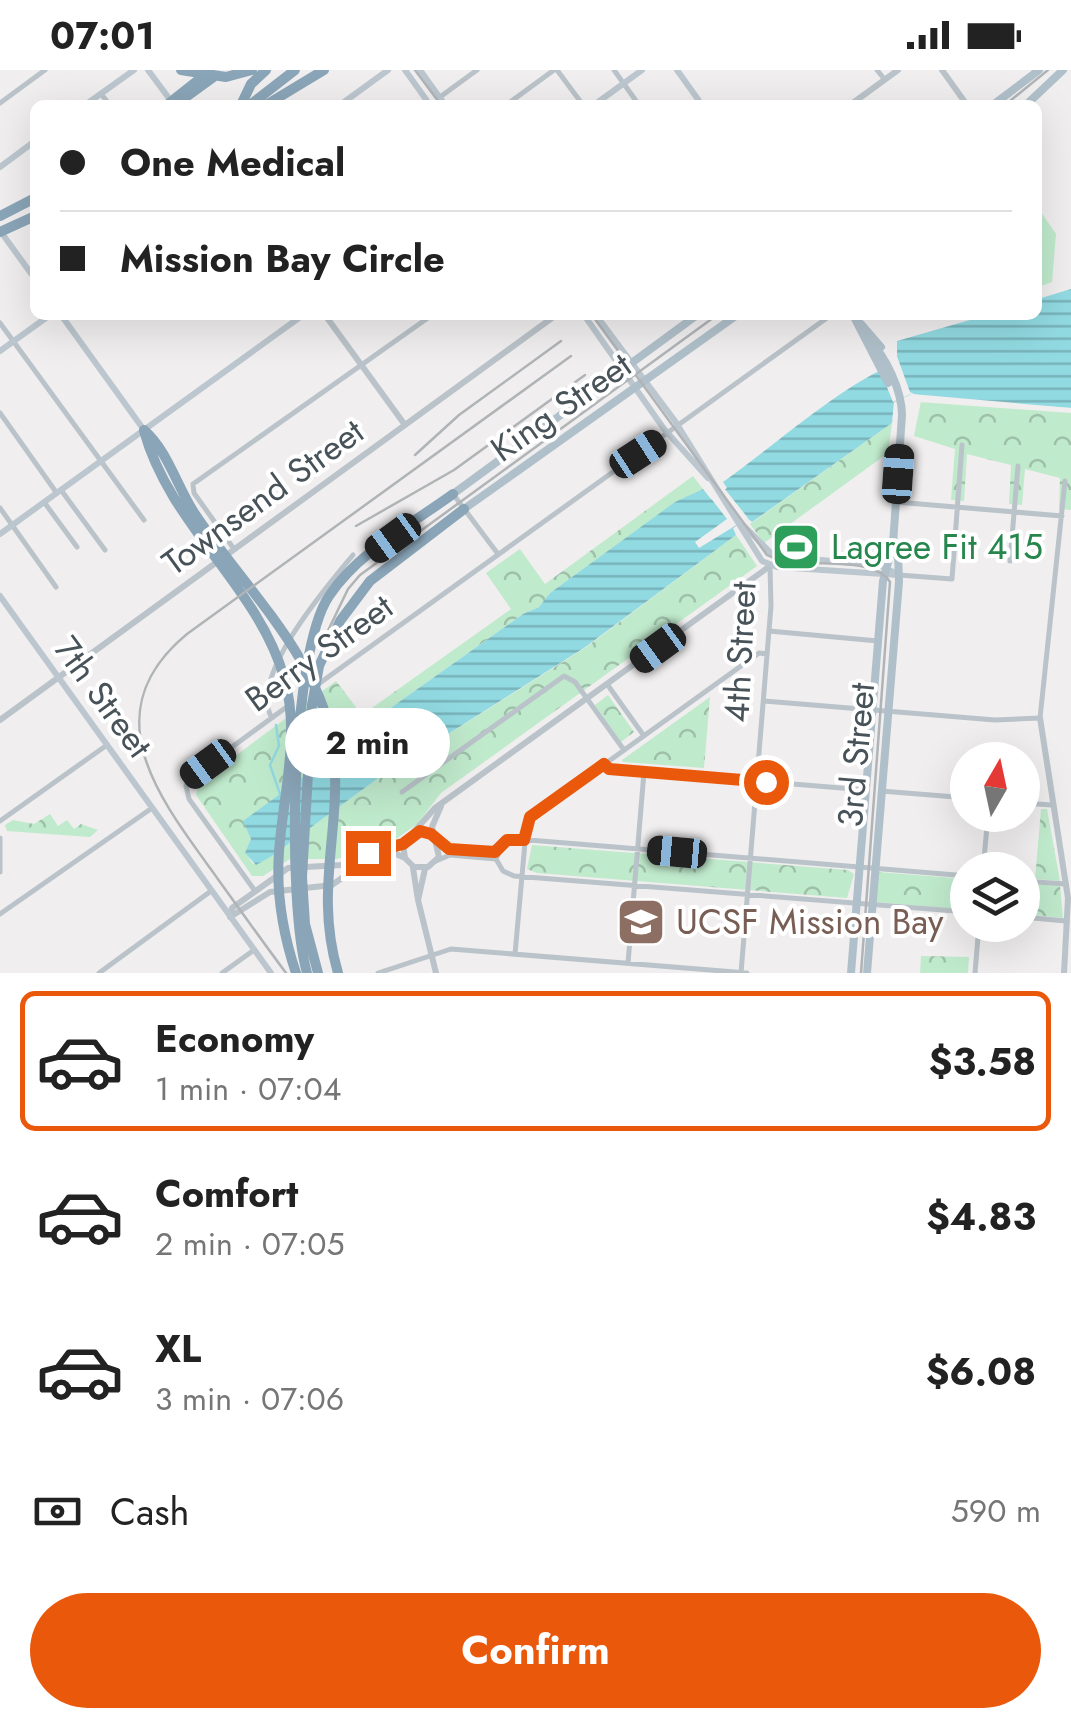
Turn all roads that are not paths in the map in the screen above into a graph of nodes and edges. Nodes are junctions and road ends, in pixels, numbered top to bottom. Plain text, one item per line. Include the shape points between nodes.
1 (45, 70) edge
2 (134, 70) edge
3 (148, 70) edge
4 (181, 70) edge
5 (211, 70) edge
6 (224, 70) edge
7 (252, 70) edge
8 (266, 70) edge
9 (295, 70) edge
10 (324, 70) edge
11 (388, 70) edge
12 (406, 70) edge
13 (420, 70) edge
14 (477, 70) edge
15 (556, 70) edge
16 (614, 70) edge
17 (642, 70) edge
18 (677, 70) edge
19 (877, 70) edge
20 (898, 70) edge
21 (942, 70) edge
22 (1040, 70) edge
23 (1063, 70) edge
24 (884, 80) junction
25 (624, 84) junction
26 (101, 94) junction
27 (440, 97) junction
28 (92, 100) edge
29 (106, 100) edge
30 (169, 100) edge
31 (178, 100) edge
32 (179, 100) edge
33 (244, 100) edge
34 (256, 100) edge
35 (274, 100) edge
36 (347, 100) edge
37 (426, 100) edge
38 (442, 100) edge
39 (513, 100) edge
40 (578, 100) edge
41 (601, 100) edge
42 (635, 100) edge
43 (698, 100) edge
44 (857, 100) edge
45 (963, 100) edge
46 (1001, 100) edge
47 (1031, 100) edge
48 (0, 103) edge
49 (30, 146) edge
50 (0, 167) edge
51 (30, 201) edge
52 (0, 216) edge
53 (30, 218) edge
54 (0, 231) edge
55 (9, 243) junction
56 (0, 249) edge
57 (30, 272) edge
58 (43, 320) edge
59 (65, 320) edge
60 (296, 320) edge
61 (329, 320) edge
62 (425, 320) edge
63 (549, 320) edge
64 (588, 320) edge
65 (600, 320) edge
66 (691, 320) edge
67 (730, 320) edge
68 (825, 320) edge
69 (857, 320) edge
70 (0, 324) edge
71 (860, 324) junction
72 (14, 341) junction
73 (0, 351) edge
74 (362, 365) junction
75 (633, 365) junction
76 (887, 368) junction
77 (624, 372) junction
78 (647, 380) junction
79 (635, 389) junction
80 (1, 416) edge
81 (405, 425) junction
82 (678, 426) junction
83 (144, 430) junction
84 (668, 434) junction
85 (962, 445) dead end
86 (101, 461) junction
87 (1018, 466) dead end
88 (168, 476) junction
89 (1065, 481) dead end
90 (714, 484) junction
91 (59, 492) junction
92 (453, 494) junction
93 (44, 502) junction
94 (896, 502) junction
95 (958, 507) junction
96 (0, 508) edge
97 (464, 509) junction
98 (1014, 512) junction
99 (1062, 516) junction
100 (144, 520) dead end
101 (741, 523) junction
102 (12, 525) junction
103 (0, 534) edge
104 (893, 544) junction
105 (233, 546) junction
106 (77, 547) dead end
107 (105, 550) dead end
108 (498, 554) junction
109 (352, 555) dead end
110 (774, 556) junction
111 (1010, 561) dead end
112 (770, 566) junction
113 (885, 572) junction
114 (899, 575) junction
115 (56, 587) dead end
116 (0, 596) edge
117 (769, 632) junction
118 (878, 641) junction
119 (768, 654) junction
120 (58, 676) junction
121 (607, 684) junction
122 (587, 699) junction
123 (764, 702) junction
124 (873, 710) junction
125 (888, 712) junction
126 (272, 718) junction
127 (1040, 718) junction
128 (0, 720) edge
129 (644, 736) junction
130 (107, 744) junction
131 (624, 750) junction
132 (604, 764) junction
133 (644, 772) junction
134 (757, 781) junction
135 (866, 790) junction
136 (880, 791) junction
137 (402, 792) dead end
138 (950, 797) edge
139 (1040, 803) edge
140 (1052, 804) junction
141 (441, 806) junction
142 (152, 808) junction
143 (0, 821) edge
144 (416, 832) junction
145 (0, 838) edge
146 (436, 839) junction
147 (524, 840) junction
148 (403, 844) junction
149 (638, 850) junction
150 (498, 851) junction
151 (751, 858) junction
152 (496, 860) junction
153 (408, 862) junction
154 (436, 862) junction
155 (426, 868) junction
156 (860, 868) junction
157 (875, 869) junction
158 (0, 872) edge
159 (950, 875) edge
160 (521, 876) junction
161 (1040, 882) edge
162 (1066, 884) junction
163 (634, 885) junction
164 (255, 891) junction
165 (212, 892) junction
166 (748, 894) junction
167 (418, 900) junction
168 (857, 904) junction
169 (872, 904) junction
170 (950, 910) edge
171 (0, 914) edge
172 (230, 916) junction
173 (1040, 919) edge
174 (1069, 921) edge
175 (978, 942) edge
176 (254, 950) junction
177 (428, 954) junction
178 (515, 954) junction
179 (628, 963) junction
180 (99, 973) edge
181 (222, 973) edge
182 (270, 973) edge
183 (296, 973) edge
184 (307, 973) edge
185 (318, 973) edge
186 (338, 973) edge
187 (378, 973) edge
188 (436, 973) edge
189 (743, 973) edge
190 (852, 973) edge
191 (866, 973) edge
192 (975, 973) edge
193 (1064, 973) edge

1 - 48 street
2 - 26 main road
3 - 30 main road
4 - 7 highway via 226,77
5 - 31 highway
6 - 32 highway
8 - 33 highway
9 - 34 highway
10 - 35 highway
11 - 36 main road
12 - 37 main road
13 - 27 main road
14 - 27 street
15 - 39 street
15 - 40 street
16 - 25 street
17 - 25 main road
18 - 43 main road
19 - 24 street
20 - 24 street
21 - 45 street
22 - 46 main road
23 - 47 main road
24 - 44 street
25 - 41 main road
25 - 42 street
26 - 28 main road
26 - 29 street
27 - 38 main road
49 - 50 main road
51 - 52 highway
53 - 54 highway
54 - 55 main road
55 - 56 street
55 - 57 main road
58 - 72 main road
59 - 83 main road
60 - 83 main road
61 - 74 street
62 - 74 street
63 - 81 street, Townsend Street
64 - 77 main road, 4th Street
65 - 75 main road, 4th Street
66 - 75 main road, King Street
67 - 78 main road, King Street
68 - 82 street, Berry Street
69 - 71 main road, 3rd Street
70 - 72 street
71 - 76 main road, 3rd Street
71 - 76 main road, 3rd Street via 872,332
72 - 73 main road
72 - 86 street
74 - 81 street
74 - 105 street via 194,484
75 - 77 main road, King Street
75 - 78 main road, 4th Street
76 - 94 main road, 3rd Street via 901,400
77 - 79 main road, 4th Street
77 - 92 main road, King Street
78 - 79 main road, King Street
78 - 82 main road, 4th Street
79 - 84 main road, 4th Street
79 - 97 main road, King Street
80 - 91 street
81 - 105 street, Townsend Street
82 - 84 street, Berry Street
82 - 90 main road, 4th Street
83 - 86 main road
83 - 88 highway
84 - 90 main road, 4th Street
84 - 108 street, Berry Street
85 - 95 street
86 - 91 main road
86 - 100 street
87 - 98 street
88 - 183 highway via 186,520 257,619 283,674 291,746 279,886
88 - 186 highway via 304,668 327,718 335,767 325,901
89 - 99 street
90 - 101 main road, 4th Street
91 - 93 main road
91 - 107 street
92 - 97 street
92 - 184 highway via 342,579 321,609 308,647 293,877
93 - 102 main road
93 - 106 street
94 - 95 street
94 - 104 main road, 3rd Street
95 - 98 street
95 - 114 street via 952,579
96 - 102 street
97 - 108 street
97 - 185 highway via 404,553 349,606 325,651 315,686 302,877
98 - 99 street
98 - 111 street
99 - 127 street
101 - 110 main road, 4th Street
101 - 112 main road, 4th Street
102 - 103 main road
102 - 115 street
104 - 113 main road, 3rd Street
104 - 114 main road, 3rd Street
105 - 120 street, Townsend Street
108 - 126 street, Berry Street
109 - 126 street via 272,675
110 - 112 main road
110 - 113 main road
112 - 113 main road
112 - 117 street, 4th Street
112 - 121 street
113 - 114 main road
113 - 118 main road, 3rd Street
114 - 125 main road, 3rd Street
116 - 120 main road, 7th Street
117 - 118 street
117 - 119 street, 4th Street
118 - 124 main road, 3rd Street
119 - 123 street, 4th Street
119 - 129 street
120 - 128 street, Townsend Street
120 - 130 main road, 7th Street
121 - 122 street
121 - 129 street
122 - 131 street
122 - 137 street via 570,679 559,678
122 - 141 street
123 - 124 street
123 - 134 street, 4th Street
124 - 125 street
124 - 135 main road, 3rd Street
125 - 127 street
125 - 136 main road, 3rd Street
126 - 164 street, Berry Street via 186,786
127 - 140 street
129 - 131 street
130 - 142 main road, 7th Street
130 - 143 street
131 - 132 street
132 - 133 street
132 - 147 street via 530,817
133 - 134 street
133 - 149 street
134 - 135 street
134 - 151 street, 4th Street
135 - 156 main road, 3rd Street
136 - 138 street
136 - 157 main road, 3rd Street
139 - 140 street
140 - 162 street
141 - 144 street
141 - 146 street via 432,824
142 - 165 main road, 7th Street
142 - 171 street
144 - 146 street
144 - 148 street
145 - 158 street
146 - 150 street via 449,849
146 - 154 street
147 - 149 street
147 - 150 street via 507,840
147 - 160 street
148 - 153 street
148 - 164 street via 341,866 288,868
149 - 151 street
149 - 163 street
150 - 152 street
151 - 156 street
151 - 166 street, 4th Street
152 - 154 street via 450,855
152 - 160 street via 506,873
153 - 155 street
153 - 167 street
153 - 172 street via 392,854 370,859 336,883 277,890
154 - 155 street
155 - 167 street
156 - 157 street
156 - 168 main road, 3rd Street
157 - 159 street
157 - 169 main road, 3rd Street
160 - 163 street
160 - 178 street
161 - 162 street
162 - 174 street
163 - 166 street
163 - 179 street
164 - 172 street
165 - 172 main road, 7th Street
165 - 180 street
166 - 168 street
166 - 189 street, 4th Street
167 - 177 street
168 - 169 street
168 - 190 main road, 3rd Street
169 - 170 street
169 - 191 main road, 3rd Street
172 - 176 main road, 7th Street
173 - 174 street
174 - 193 street
175 - 192 street
176 - 181 street
176 - 182 main road, 7th Street
177 - 178 street
177 - 187 street
177 - 188 street
178 - 179 street
179 - 189 street

